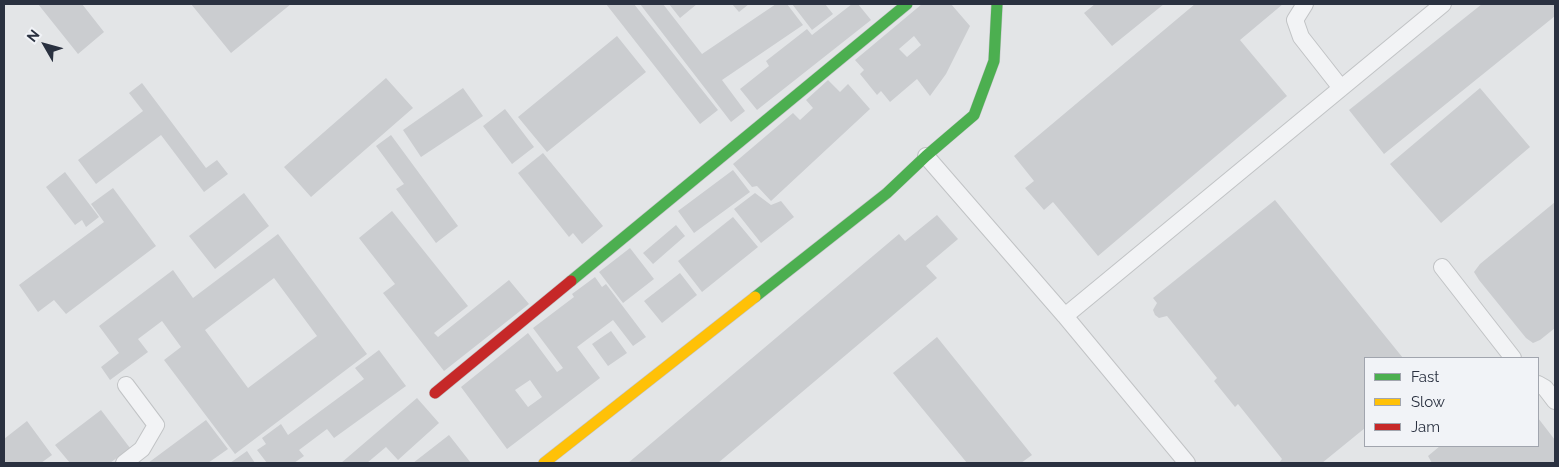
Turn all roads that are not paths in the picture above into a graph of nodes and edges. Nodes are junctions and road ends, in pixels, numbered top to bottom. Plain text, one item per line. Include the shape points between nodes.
1 (907, 4) edge
2 (997, 4) edge
3 (1305, 4) edge
4 (1443, 4) edge
5 (1341, 88) junction
6 (926, 156) junction
7 (1442, 267) dead end
8 (1065, 316) junction
9 (1512, 357) edge
10 (126, 385) dead end
11 (1539, 385) edge
12 (435, 393) dead end
13 (1555, 401) edge
14 (124, 463) edge
15 (544, 463) edge
16 (1187, 463) edge

1 - 12 street
2 - 6 street via 994,61 974,115
3 - 5 lane via 1296,20 1301,37
4 - 5 lane
5 - 8 lane
6 - 8 lane
6 - 15 street via 887,192
7 - 9 lane
8 - 16 lane
10 - 14 lane via 156,425 142,449
11 - 13 lane

